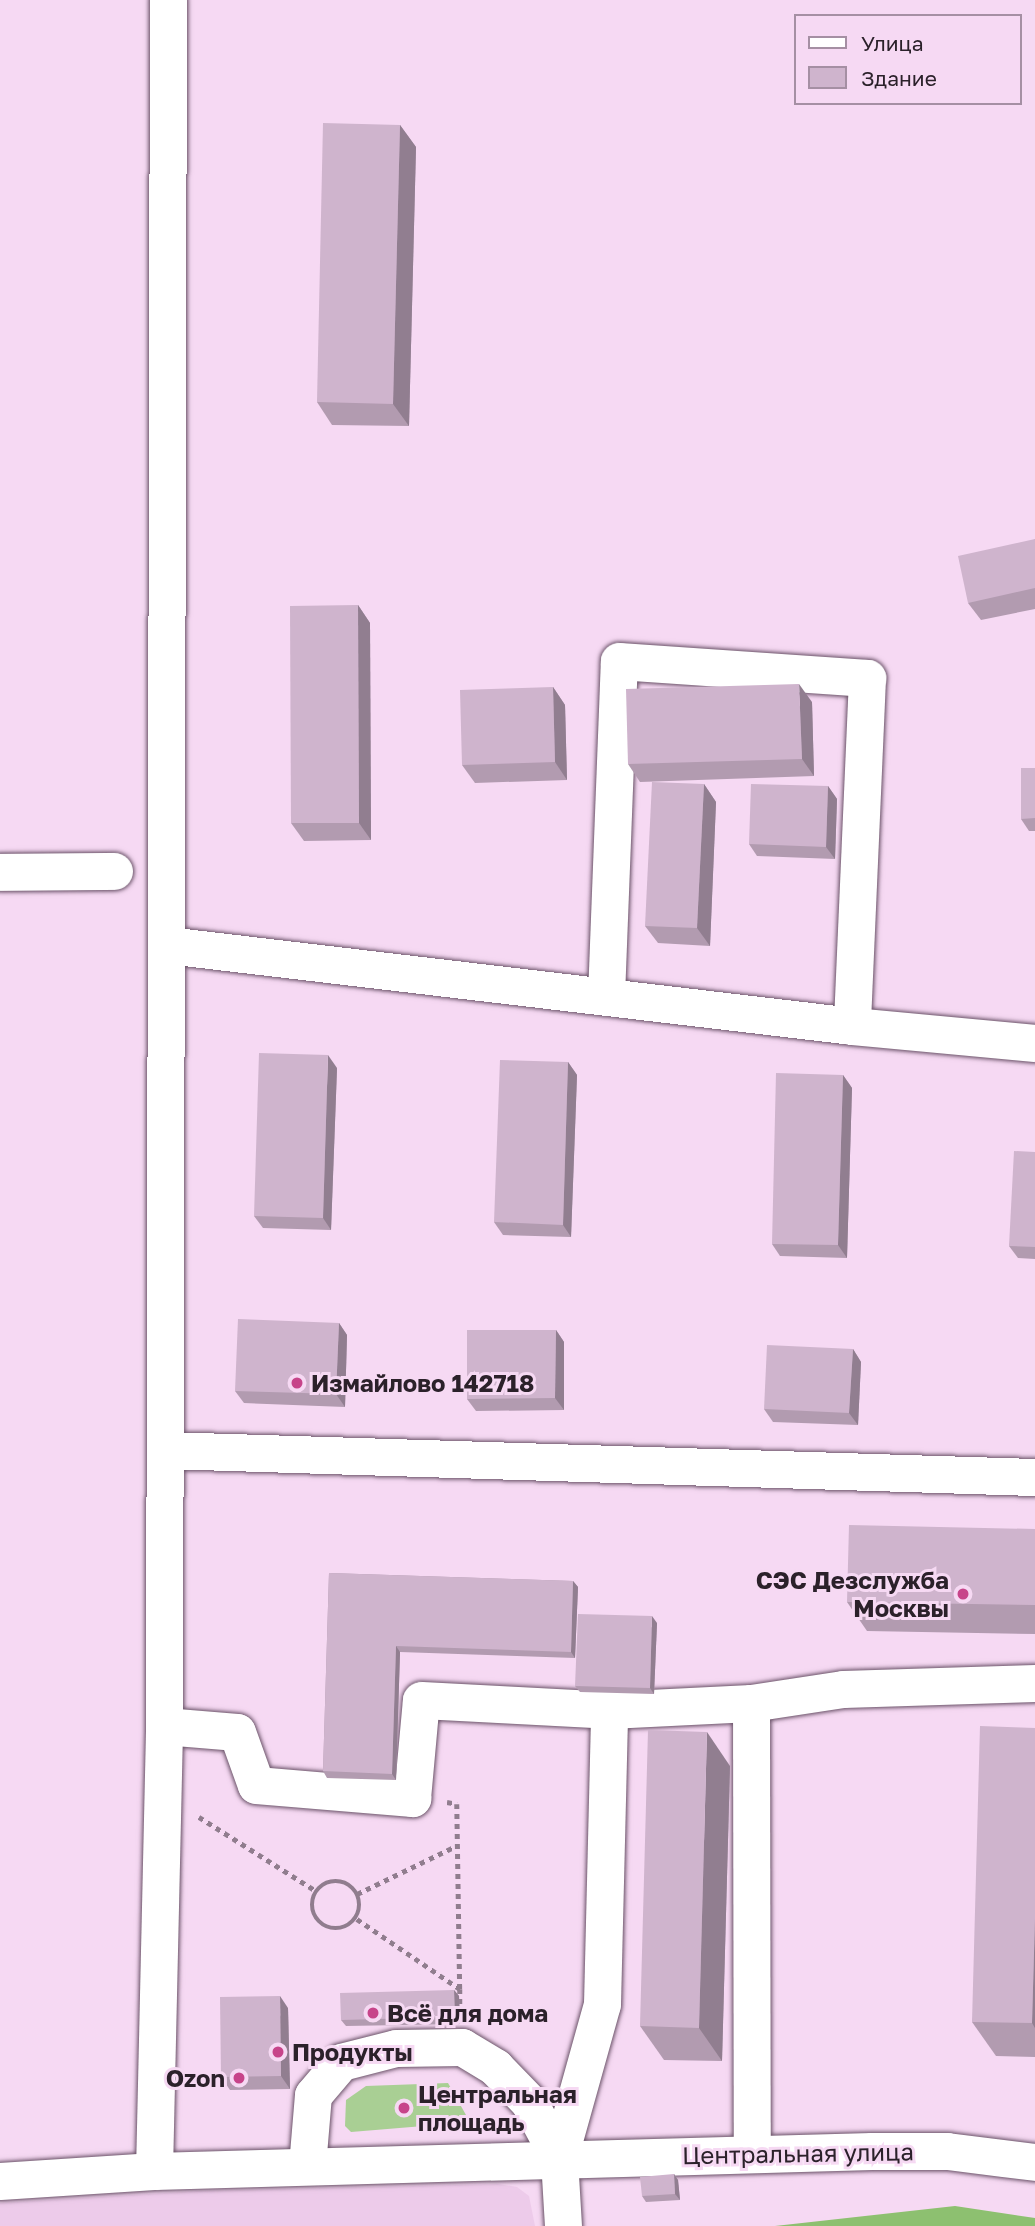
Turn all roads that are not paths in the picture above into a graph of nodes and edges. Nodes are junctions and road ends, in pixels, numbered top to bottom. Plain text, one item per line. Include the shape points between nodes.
1 (168, 0) edge
2 (114, 870) dead end
3 (0, 872) edge
4 (167, 945) junction
5 (606, 996) junction
6 (852, 1026) junction
7 (1035, 1043) edge
8 (165, 1450) junction
9 (1035, 1477) edge
10 (1035, 1682) edge
11 (751, 1703) junction
12 (609, 1710) junction
13 (164, 1726) junction
14 (752, 2154) junction
15 (559, 2158) junction
16 (1035, 2162) edge
17 (307, 2166) junction
18 (155, 2171) junction
19 (0, 2181) edge
20 (563, 2226) edge

1 - 4 street
2 - 3 street
4 - 5 street
4 - 8 street
5 - 6 street
5 - 6 street via 619,661 867,678
6 - 7 street
8 - 9 street
8 - 13 street
10 - 11 street via 843,1689
11 - 12 street
11 - 14 street
12 - 13 street via 421,1700 412,1798 256,1785 237,1732
12 - 15 street via 602,2004
13 - 18 street
14 - 15 street, Центральная улица
14 - 16 street, Центральная улица via 947,2151
15 - 17 street, Центральная улица
15 - 17 street via 529,2102 495,2067 462,2047 396,2048 341,2062 313,2095
15 - 20 street
17 - 18 street, Центральная улица
18 - 19 street, Центральная улица

